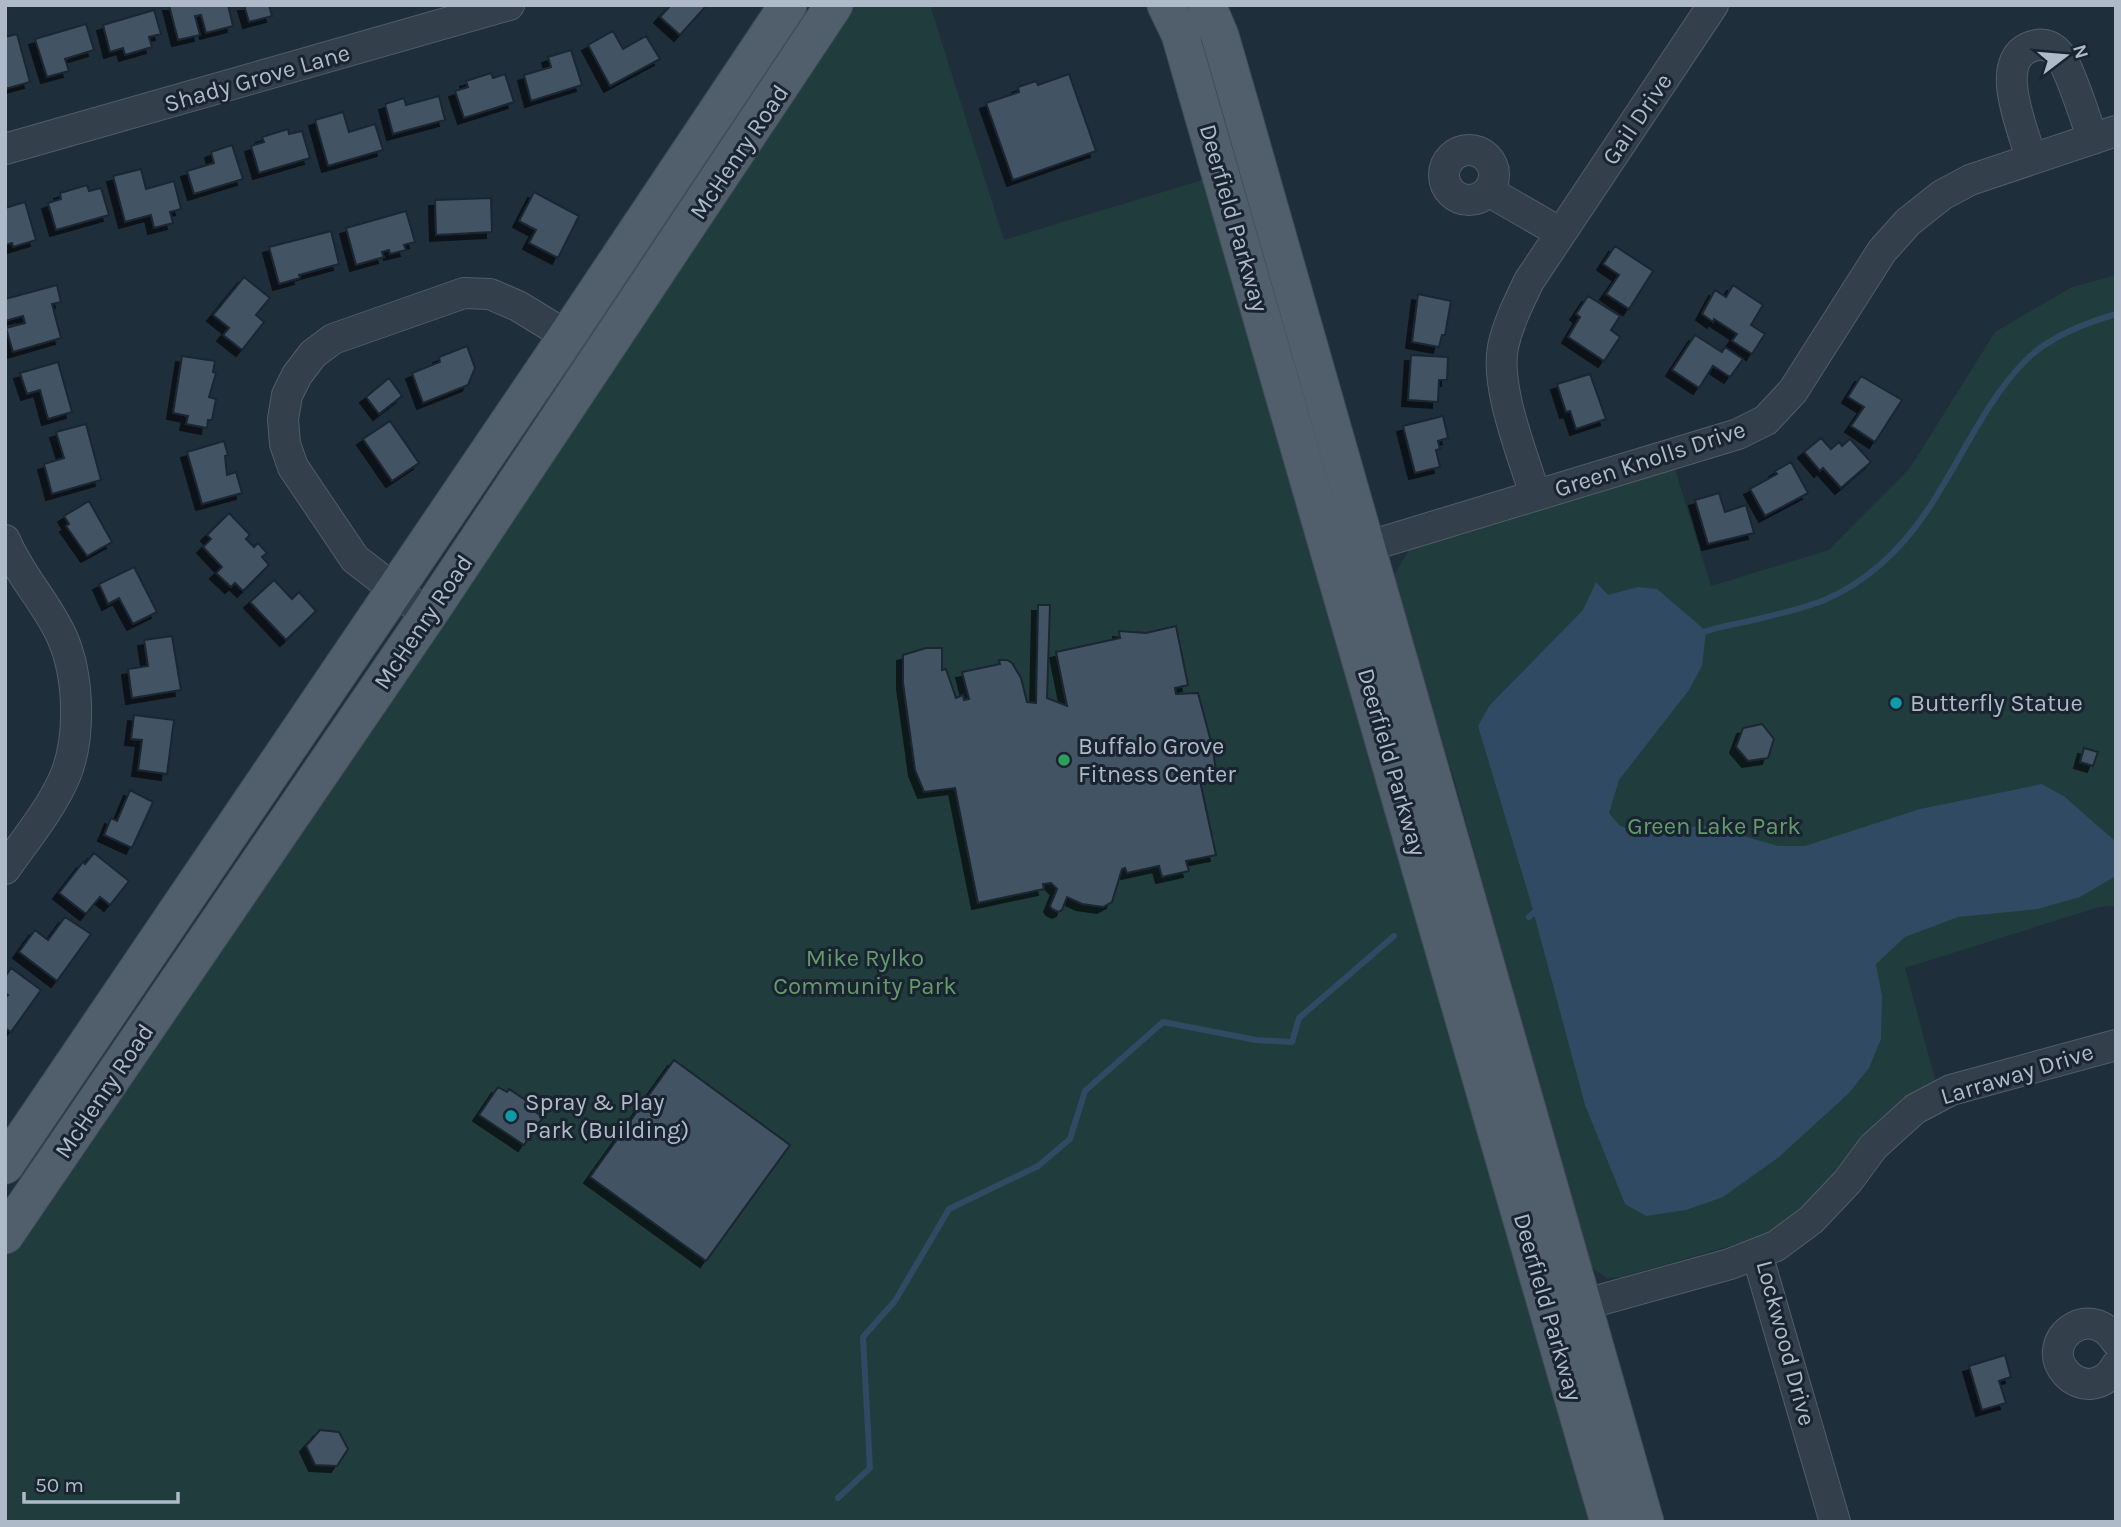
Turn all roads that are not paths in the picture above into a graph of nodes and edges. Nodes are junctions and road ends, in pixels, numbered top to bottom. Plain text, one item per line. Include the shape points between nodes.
1 (509, 5) edge
2 (788, 5) edge
3 (834, 5) edge
4 (1166, 5) edge
5 (1207, 5) edge
6 (1713, 5) edge
7 (447, 14) edge
8 (2104, 135) edge
9 (5, 149) edge
10 (2031, 158) junction
11 (1488, 191) dead end
12 (1561, 233) junction
13 (567, 336) junction
14 (1535, 495) junction
15 (5, 540) edge
16 (1366, 547) junction
17 (395, 590) junction
18 (428, 615) junction
19 (5, 869) edge
20 (2116, 1045) edge
21 (5, 1165) edge
22 (1860, 1165) joint
23 (5, 1236) edge
24 (1757, 1254) junction
25 (1567, 1309) junction
26 (2116, 1341) edge
27 (2116, 1366) edge
28 (1609, 1522) edge
29 (1645, 1522) edge
30 (1835, 1522) edge

1 - 7 street, Shady Grove Lane
2 - 13 main road, McHenry Road
3 - 18 main road, McHenry Road
4 - 25 main road, Deerfield Parkway via 1180,34 1415,839
5 - 16 main road, Deerfield Parkway via 1220,36
6 - 12 street, Gail Drive
7 - 9 street, Shady Grove Lane
8 - 10 street, Green Knolls Drive
8 - 10 street, Green Knolls Drive via 2062,58 2049,46 2038,44 2015,59 2010,78
10 - 14 street, Green Knolls Drive via 1941,195 1908,222 1882,251 1793,391 1766,420 1738,435
11 - 12 street
12 - 14 street, Gail Drive via 1529,281 1502,350 1503,389
13 - 17 main road, McHenry Road
13 - 17 street via 490,294 464,293 333,339 313,354 297,375 283,419 293,467 355,559
14 - 16 street, Green Knolls Drive
15 - 19 street via 62,637 75,683 75,733 66,773
16 - 25 main road, Deerfield Parkway
17 - 18 street
17 - 21 main road, McHenry Road
18 - 23 main road, McHenry Road
20 - 22 street, Larraway Drive via 1951,1090 1915,1109
22 - 24 street, Lockwood Drive via 1811,1220
24 - 25 street
24 - 30 street, Lockwood Drive
25 - 28 main road, Deerfield Parkway
25 - 29 main road, Deerfield Parkway
26 - 27 street via 2103,1327 2084,1323 2066,1332 2058,1350 2062,1369 2077,1382 2097,1383

